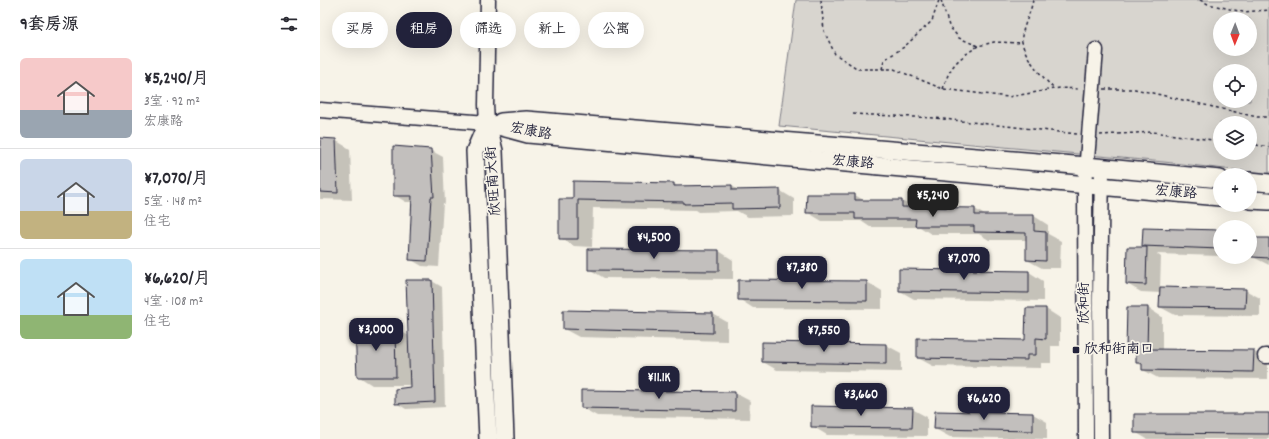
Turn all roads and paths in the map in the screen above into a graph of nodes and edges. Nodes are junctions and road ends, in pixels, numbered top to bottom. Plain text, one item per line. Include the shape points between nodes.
1 (488, 0) edge
2 (821, 0) edge
3 (940, 0) edge
4 (1033, 0) edge
5 (1200, 0) edge
6 (1269, 10) edge
7 (1023, 43) junction
8 (978, 46) junction
9 (1096, 50) dead end
10 (882, 69) junction
11 (943, 89) junction
12 (1054, 89) junction
13 (1092, 90) junction
14 (320, 110) edge
15 (853, 114) dead end
16 (1269, 117) edge
17 (487, 123) junction
18 (1088, 135) junction
19 (1213, 140) edge
20 (1257, 145) edge
21 (1269, 147) edge
22 (1094, 167) junction
23 (1213, 178) edge
24 (1257, 182) edge
25 (1269, 183) edge
26 (1093, 185) junction
27 (1213, 196) edge
28 (1257, 200) edge
29 (1269, 201) edge
30 (1085, 298) junction
31 (1100, 300) junction
32 (487, 435) edge
33 (505, 439) edge
34 (1086, 439) edge
35 (1101, 439) edge

1 - 17 street
2 - 10 path via 824,31 835,54 858,69
3 - 8 path via 949,26 959,38
3 - 10 path via 932,21 904,47 884,60
4 - 7 path via 1021,38
5 - 6 path via 1244,12
7 - 8 path via 994,42
7 - 12 path via 1026,55
8 - 11 path via 951,68
9 - 13 street, 欣和街
10 - 11 path via 894,68
11 - 12 path via 1008,97
12 - 13 path
13 - 16 path via 1135,89 1257,117
13 - 18 street, 欣和街
14 - 17 street, 宏康路
15 - 18 path via 935,118
17 - 22 main road, 宏康路 via 526,120
17 - 26 main road, 宏康路 via 528,134
17 - 32 main road, 欣旺南大街 via 475,151
17 - 33 main road, 欣旺南大街 via 494,150
18 - 19 path via 1153,132
18 - 22 street, 欣和街
20 - 21 path
22 - 23 main road, 宏康路
22 - 26 street, 欣和街
24 - 25 main road
26 - 27 main road, 宏康路
26 - 30 street, 欣和街
26 - 31 street, 欣和街
28 - 29 main road
30 - 31 street via 1086,291 1091,290 1097,293
30 - 34 street, 欣和街
31 - 35 street, 欣和街

